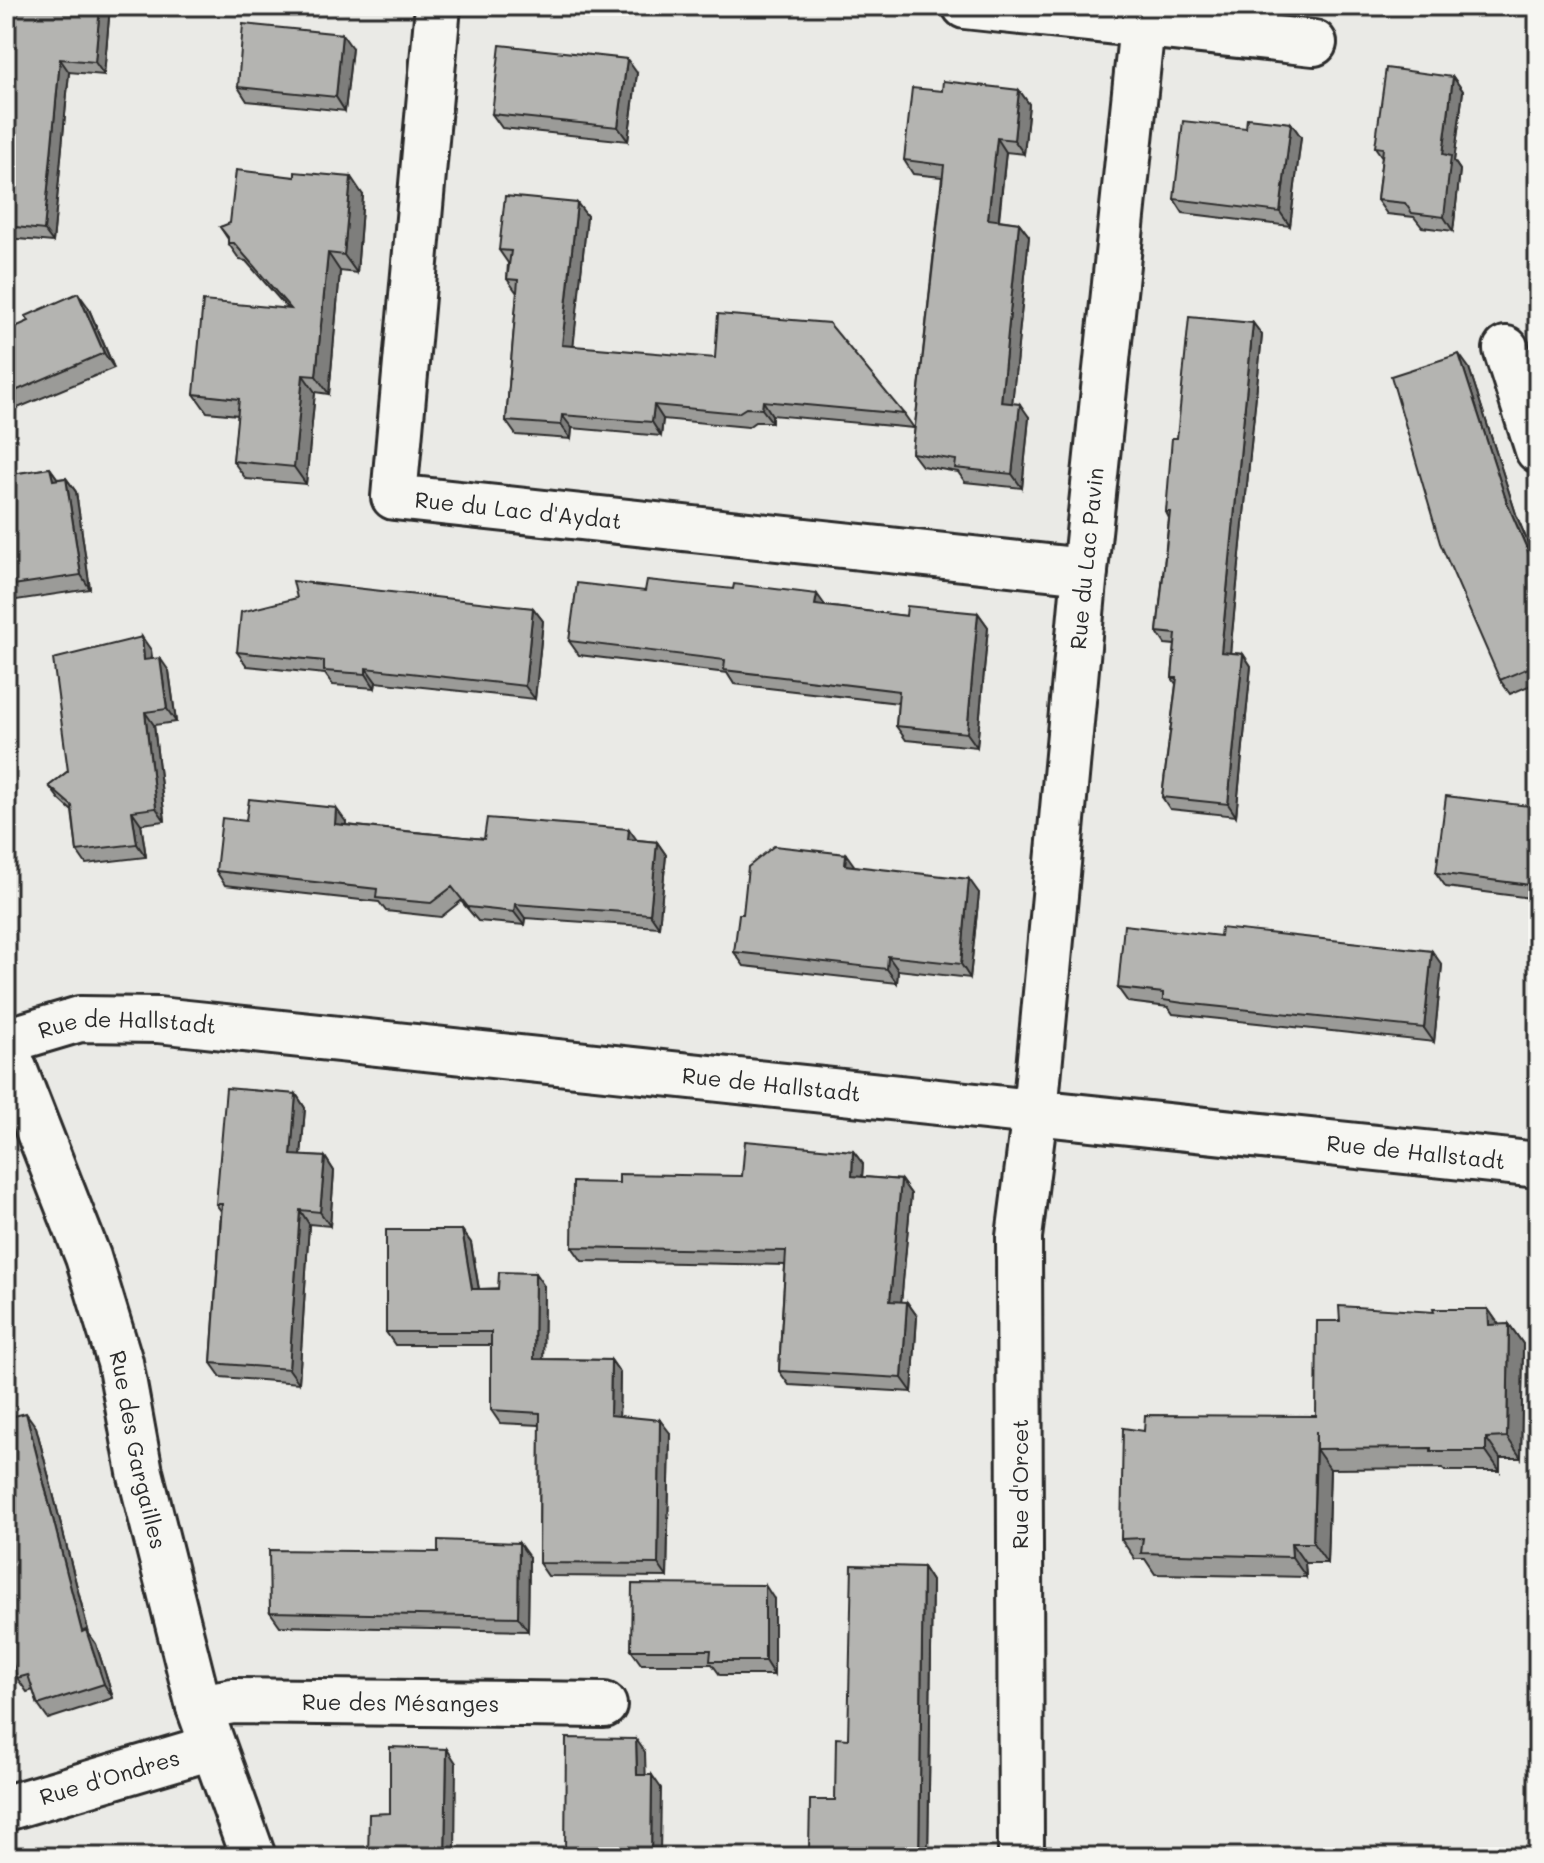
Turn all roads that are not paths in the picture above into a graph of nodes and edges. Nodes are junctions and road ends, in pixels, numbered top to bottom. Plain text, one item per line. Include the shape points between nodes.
1 (438, 6) edge
2 (965, 6) edge
3 (1144, 15) edge
4 (1314, 43) dead end
5 (1506, 349) dead end
6 (1538, 450) edge
7 (1085, 571) junction
8 (6, 1041) edge
9 (6, 1048) edge
10 (1035, 1112) junction
11 (1538, 1165) edge
12 (604, 1705) dead end
13 (206, 1727) junction
14 (6, 1808) edge
15 (253, 1857) edge
16 (1021, 1857) edge

1 - 7 street, Rue du Lac d'Aydat via 394,497
2 - 3 street
3 - 4 street
3 - 7 street, Rue du Lac Pavin
5 - 6 street
7 - 10 street, Rue du Lac Pavin
8 - 10 street, Rue de Hallstadt via 80,1019 158,1020
9 - 13 street, Rue des Gargailles via 88,1257 120,1362 140,1472
10 - 11 street, Rue de Hallstadt
10 - 16 street, Rue d'Orcet via 1019,1237
12 - 13 street, Rue des Mésanges via 233,1701
13 - 14 street, Rue d'Ondres
13 - 15 street, Rue des Gargailles

